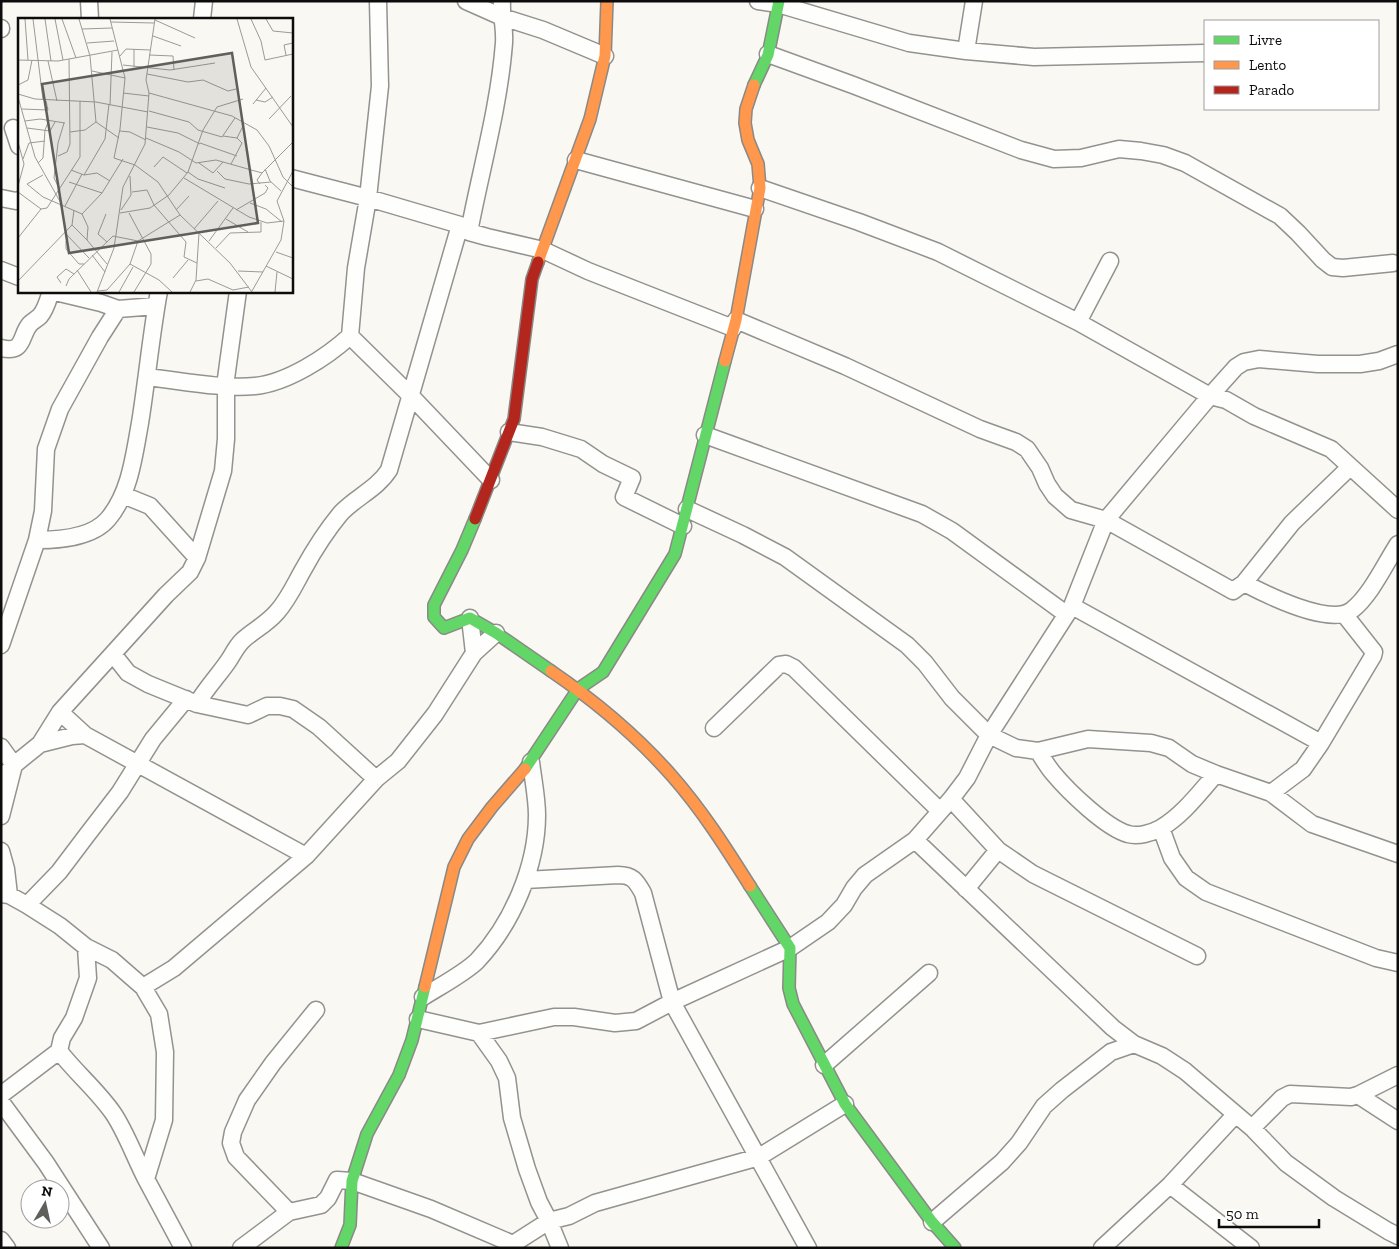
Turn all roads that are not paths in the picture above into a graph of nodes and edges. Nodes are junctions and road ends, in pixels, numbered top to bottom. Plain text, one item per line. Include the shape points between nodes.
1 (88, 1) edge
2 (204, 1) edge
3 (378, 1) edge
4 (466, 1) edge
5 (607, 1) edge
6 (758, 1) edge
7 (974, 1) edge
8 (778, 3) edge
9 (502, 9) edge
10 (90, 18) edge
11 (202, 18) edge
12 (966, 51) junction
13 (1204, 53) edge
14 (768, 54) junction
15 (605, 56) junction
16 (11, 127) edge
17 (18, 144) edge
18 (576, 160) junction
19 (292, 178) edge
20 (760, 188) junction
21 (1, 198) edge
22 (368, 198) junction
23 (18, 200) edge
24 (755, 209) junction
25 (465, 228) junction
26 (543, 250) junction
27 (1110, 261) dead end
28 (1393, 263) dead end
29 (51, 292) edge
30 (55, 292) edge
31 (238, 292) edge
32 (158, 299) edge
33 (118, 309) junction
34 (1078, 322) junction
35 (735, 324) junction
36 (350, 336) junction
37 (1, 348) edge
38 (1398, 354) edge
39 (147, 377) junction
40 (225, 386) junction
41 (411, 396) junction
42 (1210, 396) junction
43 (509, 432) junction
44 (705, 435) junction
45 (1350, 467) junction
46 (491, 480) junction
47 (123, 495) junction
48 (688, 509) junction
49 (1398, 510) edge
50 (1106, 520) junction
51 (683, 526) junction
52 (37, 540) junction
53 (1398, 544) edge
54 (197, 558) junction
55 (1244, 582) junction
56 (1069, 610) junction
57 (1344, 614) junction
58 (470, 618) junction
59 (496, 634) junction
60 (1, 645) edge
61 (474, 653) junction
62 (113, 654) junction
63 (578, 689) junction
64 (192, 701) junction
65 (60, 712) junction
66 (714, 728) dead end
67 (85, 735) junction
68 (989, 735) junction
69 (1321, 742) junction
70 (40, 744) junction
71 (1, 747) edge
72 (1038, 751) junction
73 (531, 762) junction
74 (138, 764) junction
75 (14, 765) junction
76 (1216, 774) junction
77 (1, 779) edge
78 (376, 779) junction
79 (1271, 793) junction
80 (945, 805) junction
81 (1, 816) edge
82 (1161, 828) junction
83 (915, 840) junction
84 (998, 850) junction
85 (1, 851) edge
86 (1398, 854) edge
87 (306, 856) junction
88 (525, 880) junction
89 (966, 889) junction
90 (5, 895) edge
91 (27, 905) junction
92 (86, 946) junction
93 (790, 948) junction
94 (1197, 956) dead end
95 (112, 960) junction
96 (1398, 964) edge
97 (929, 973) dead end
98 (88, 978) junction
99 (143, 987) junction
100 (423, 998) junction
101 (672, 1002) junction
102 (316, 1010) dead end
103 (418, 1019) junction
104 (1113, 1028) junction
105 (479, 1033) junction
106 (1134, 1044) junction
107 (60, 1051) junction
108 (1111, 1052) junction
109 (824, 1065) junction
110 (1398, 1074) edge
111 (1, 1095) edge
112 (1358, 1095) junction
113 (1, 1102) edge
114 (845, 1104) junction
115 (1235, 1115) junction
116 (1398, 1121) edge
117 (1252, 1128) junction
118 (759, 1157) junction
119 (146, 1179) junction
120 (352, 1181) junction
121 (1170, 1185) junction
122 (289, 1212) junction
123 (549, 1221) junction
124 (932, 1222) junction
125 (1398, 1236) edge
126 (1, 1240) edge
127 (511, 1246) edge
128 (7, 1248) edge
129 (101, 1248) edge
130 (183, 1248) edge
131 (241, 1248) edge
132 (341, 1248) edge
133 (560, 1248) edge
134 (808, 1248) edge
135 (955, 1248) edge
136 (1102, 1248) edge
137 (1250, 1248) edge

1 - 10 street
2 - 11 street
3 - 22 street via 380,86
4 - 9 street
5 - 15 street
6 - 8 street
7 - 12 street
8 - 12 street via 910,43
8 - 14 street
9 - 15 street
9 - 25 street via 504,41 500,72 480,185
12 - 13 street via 1034,57
14 - 20 street via 750,94 746,116 746,135 760,175
14 - 28 street via 1021,150 1054,159 1081,158 1119,149 1163,156 1193,168 1280,216 1332,267
15 - 18 street
16 - 17 street
18 - 24 street
18 - 26 street
19 - 22 street
20 - 24 street
20 - 34 street via 938,252
21 - 23 street
22 - 25 street
22 - 36 street via 356,268
24 - 35 street
25 - 26 street
25 - 41 street
26 - 35 street via 588,271
26 - 43 street via 532,279 514,419
27 - 34 street
29 - 37 street via 45,309 30,324 22,342 8,350
30 - 33 street
31 - 40 street
32 - 33 street
32 - 39 street
33 - 52 street via 60,409 46,449
34 - 42 street
35 - 44 street
35 - 50 street via 844,366 980,430 1016,442 1027,450 1055,496 1071,510
36 - 40 street via 318,361 292,375 257,386
36 - 41 street
38 - 42 street via 1360,364 1259,359 1244,362
39 - 40 street
39 - 47 street via 133,463
40 - 54 street via 223,471
41 - 46 street
41 - 64 street via 389,470 383,479 342,512 322,537 277,612 237,646 202,695
42 - 45 street via 1226,400 1254,416 1324,446
42 - 50 street
43 - 46 street
43 - 51 street via 542,437 581,449 632,478 624,497
44 - 48 street
44 - 56 street via 922,514
45 - 49 street
45 - 55 street via 1292,523
46 - 58 street via 462,550 434,605 434,617 444,628
47 - 52 street via 107,520 94,529 77,536
47 - 54 street via 150,506
48 - 51 street
48 - 68 street via 785,558 907,646
50 - 55 street via 1229,590 1238,589
50 - 56 street
51 - 63 street via 675,554 603,672
52 - 60 street
53 - 57 street via 1360,603
54 - 62 street via 190,572
55 - 57 street via 1291,605 1323,613
56 - 68 street
56 - 69 street
57 - 69 street via 1374,652
58 - 59 street
58 - 61 street
59 - 61 street
59 - 63 street
61 - 78 street via 435,714 398,761
62 - 64 street via 128,672 148,684
62 - 65 street
63 - 73 street
63 - 93 street via 640,742 673,777 722,841
64 - 74 street via 153,739
64 - 78 street via 248,715 267,706 293,709 319,727
65 - 67 street
65 - 70 street
66 - 80 street via 779,665 786,664
67 - 70 street
67 - 74 street
68 - 72 street via 1016,748
68 - 80 street via 967,778
69 - 79 street via 1303,769
70 - 75 street
71 - 75 street
72 - 76 street via 1088,739 1151,743 1169,748 1192,764
72 - 82 street via 1070,791 1118,830 1130,835 1144,835
73 - 88 street via 537,815 532,857
73 - 100 street via 468,839 454,867
74 - 87 street
74 - 91 street via 58,872
75 - 77 street
75 - 81 street
76 - 79 street
76 - 82 street via 1184,809
78 - 87 street
79 - 86 street via 1312,824
80 - 83 street
80 - 84 street
82 - 96 street via 1172,858 1186,878 1206,892
83 - 89 street
83 - 93 street via 865,875 828,922
84 - 89 street
84 - 94 street via 1032,874
85 - 90 street via 6,869
87 - 99 street via 174,968
88 - 100 street via 499,932 476,962
88 - 101 street via 618,874 628,875 637,882 643,893
89 - 104 street
90 - 91 street
91 - 92 street
92 - 95 street
92 - 98 street
93 - 101 street
93 - 109 street via 789,988 793,1004
95 - 98 street
95 - 99 street
97 - 109 street
98 - 107 street via 74,1018 62,1038
99 - 119 street via 159,1014 166,1086 164,1120
100 - 103 street
101 - 105 street via 636,1021 615,1024 554,1017
101 - 118 street
102 - 122 street via 247,1100 231,1143 236,1157
103 - 105 street
103 - 120 street via 399,1075 367,1134
104 - 106 street
104 - 108 street
105 - 123 street via 507,1078 512,1118 526,1169
106 - 108 street
106 - 115 street via 1185,1071
107 - 111 street
107 - 119 street via 113,1114
108 - 124 street via 1044,1106 1002,1162
109 - 114 street
110 - 112 street
112 - 116 street
112 - 117 street via 1290,1094
113 - 129 street via 46,1163
114 - 118 street
114 - 124 street
115 - 117 street
115 - 121 street
117 - 125 street via 1286,1163 1334,1198
118 - 123 street via 594,1203 569,1216
118 - 134 street
119 - 130 street
120 - 122 street via 337,1180 321,1205
120 - 127 street via 431,1209
120 - 132 street via 350,1225
121 - 136 street
121 - 137 street
122 - 131 street
123 - 127 street
123 - 133 street
124 - 135 street
126 - 128 street

